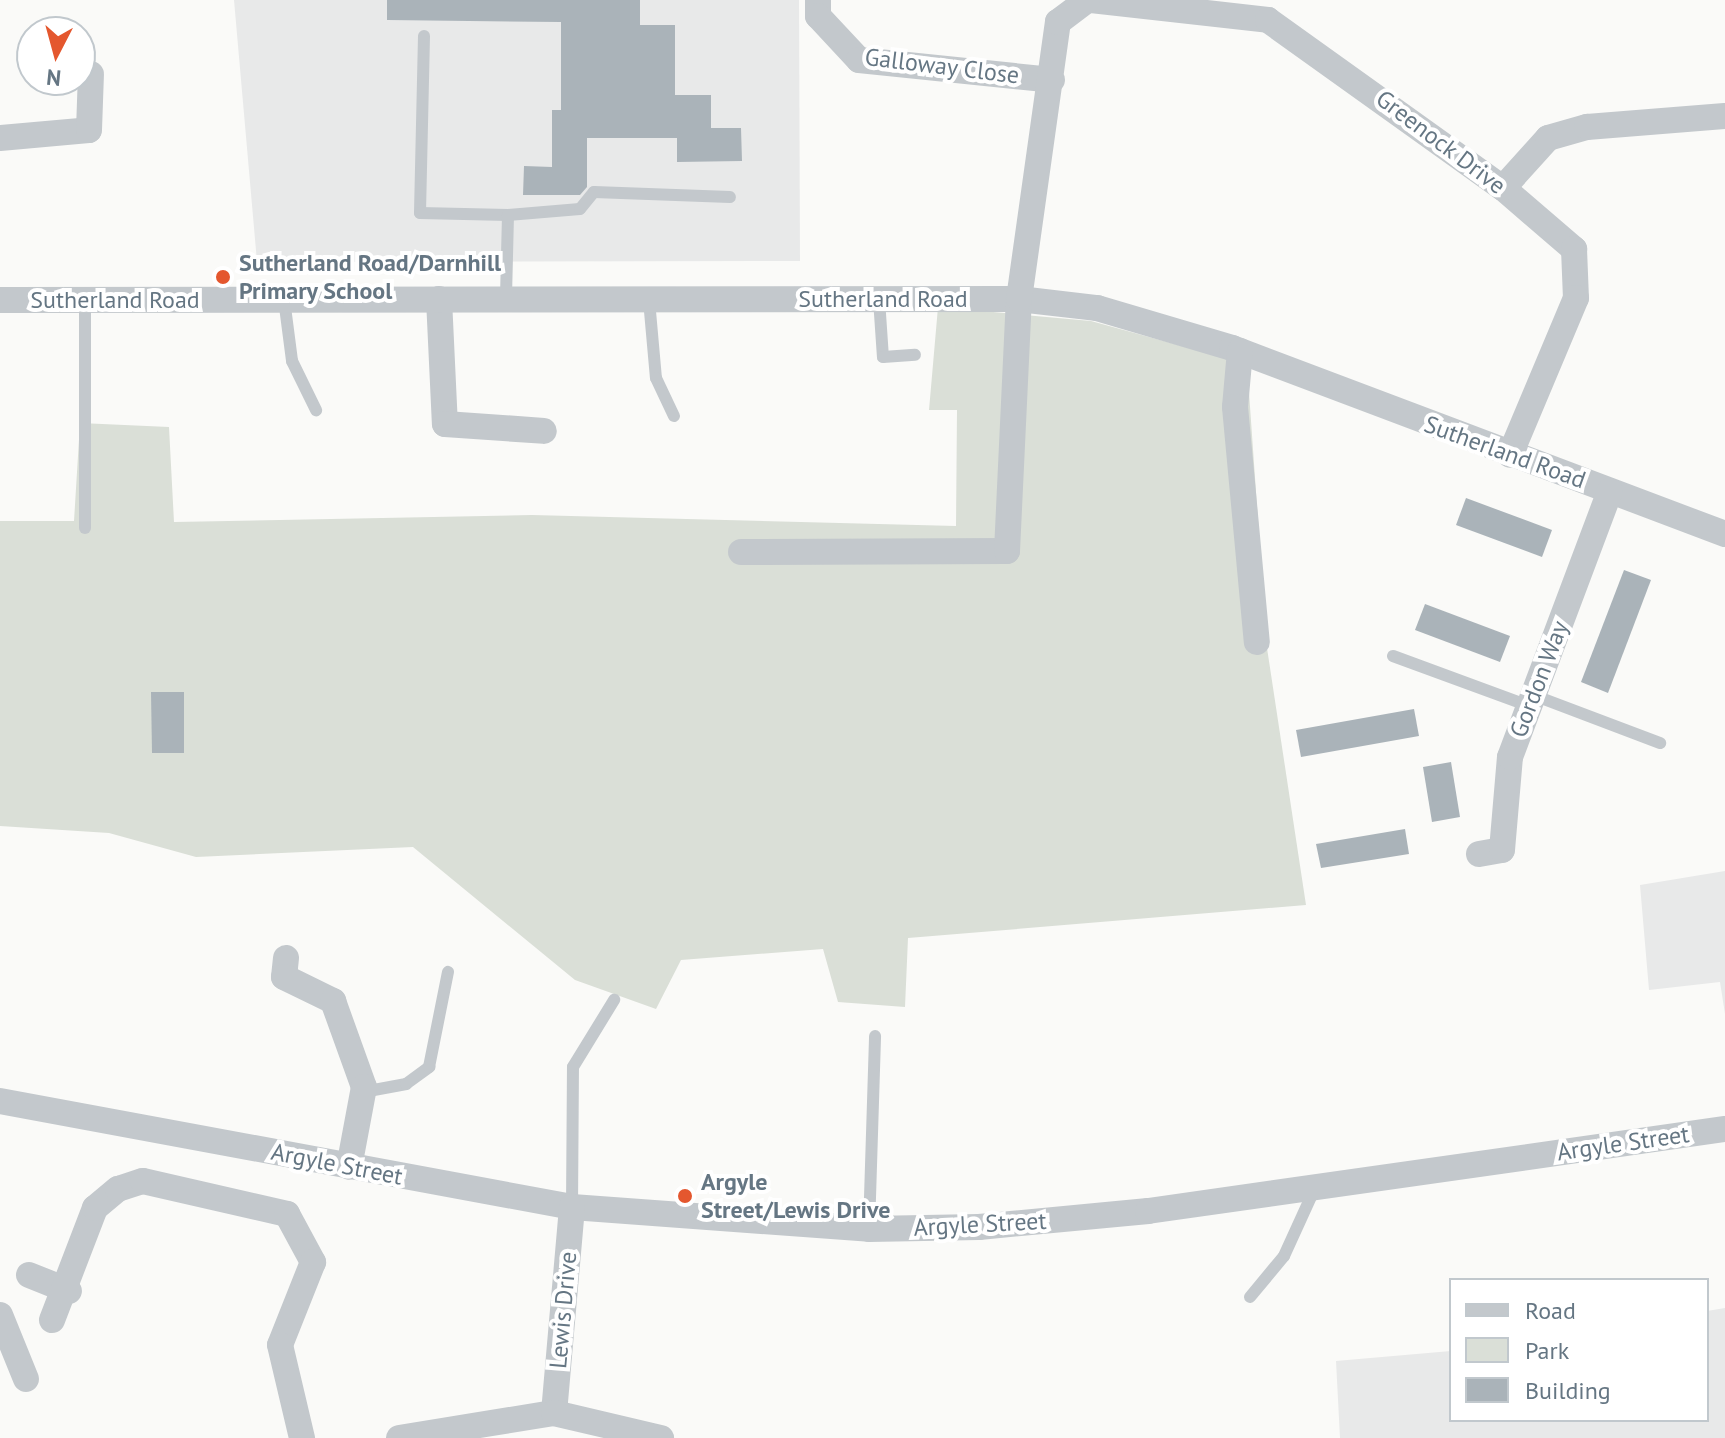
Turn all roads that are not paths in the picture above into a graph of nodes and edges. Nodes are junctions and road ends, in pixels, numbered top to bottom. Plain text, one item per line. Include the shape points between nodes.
1 (818, 0) edge
2 (1089, 0) edge
3 (424, 36) dead end
4 (1052, 80) junction
5 (90, 96) edge
6 (1725, 116) edge
7 (0, 138) edge
8 (1503, 188) junction
9 (730, 197) dead end
10 (508, 215) junction
11 (506, 297) junction
12 (284, 299) junction
13 (439, 299) junction
14 (879, 299) junction
15 (1019, 299) junction
16 (0, 300) edge
17 (85, 300) junction
18 (649, 300) junction
19 (1240, 351) junction
20 (915, 355) dead end
21 (316, 410) dead end
22 (674, 416) dead end
23 (544, 431) dead end
24 (1510, 455) junction
25 (1610, 491) junction
26 (85, 528) dead end
27 (1725, 534) edge
28 (741, 552) dead end
29 (1257, 642) dead end
30 (1393, 656) dead end
31 (1531, 700) junction
32 (1660, 743) dead end
33 (1479, 854) dead end
34 (286, 958) dead end
35 (448, 972) dead end
36 (614, 1000) dead end
37 (875, 1036) dead end
38 (363, 1092) junction
39 (0, 1101) edge
40 (1725, 1129) edge
41 (349, 1167) junction
42 (1315, 1188) junction
43 (572, 1207) junction
44 (869, 1229) junction
45 (29, 1275) dead end
46 (69, 1291) junction
47 (1250, 1297) dead end
48 (0, 1315) edge
49 (52, 1320) dead end
50 (26, 1379) dead end
51 (554, 1413) junction
52 (656, 1437) edge
53 (302, 1438) edge
54 (399, 1438) edge

1 - 4 street, Galloway Close via 818,16 859,60
2 - 4 street, Greenock Drive via 1058,22
2 - 8 street, Greenock Drive via 1268,20
3 - 10 lane via 420,213
4 - 15 street, Greenock Drive
5 - 7 street via 89,130
6 - 8 street via 1587,127 1548,138
8 - 24 street, Greenock Drive via 1574,249 1576,298
9 - 10 lane via 594,192 580,209
10 - 11 lane
11 - 13 street, Sutherland Road
11 - 18 street, Sutherland Road
12 - 13 street, Sutherland Road
12 - 17 street, Sutherland Road
12 - 21 lane via 292,361
13 - 23 street via 445,424
14 - 15 street, Sutherland Road
14 - 18 street, Sutherland Road
14 - 20 lane via 883,357
15 - 19 street, Sutherland Road via 1097,308
15 - 28 street, Greenock Drive via 1007,551
16 - 17 street, Sutherland Road
17 - 26 lane
18 - 22 lane via 656,378
19 - 24 street, Sutherland Road
19 - 29 street via 1235,407
24 - 25 street, Sutherland Road
25 - 27 street, Sutherland Road
25 - 31 street, Gordon Way
30 - 31 lane
31 - 32 lane
31 - 33 street, Gordon Way via 1505,781 1502,850
34 - 38 street via 284,977 333,1001
35 - 38 lane via 429,1067 406,1084
36 - 43 lane via 573,1067
37 - 44 lane
38 - 41 street
39 - 41 street, Argyle Street
40 - 42 street, Argyle Street
41 - 43 street, Argyle Street
42 - 44 street, Argyle Street via 1038,1222
42 - 47 lane via 1284,1256
43 - 44 street, Argyle Street
43 - 51 street, Lewis Drive
45 - 46 street
46 - 49 street
46 - 53 street via 87,1225 118,1189 143,1181 287,1214 313,1262 280,1345
48 - 50 street
51 - 52 street
51 - 54 street

